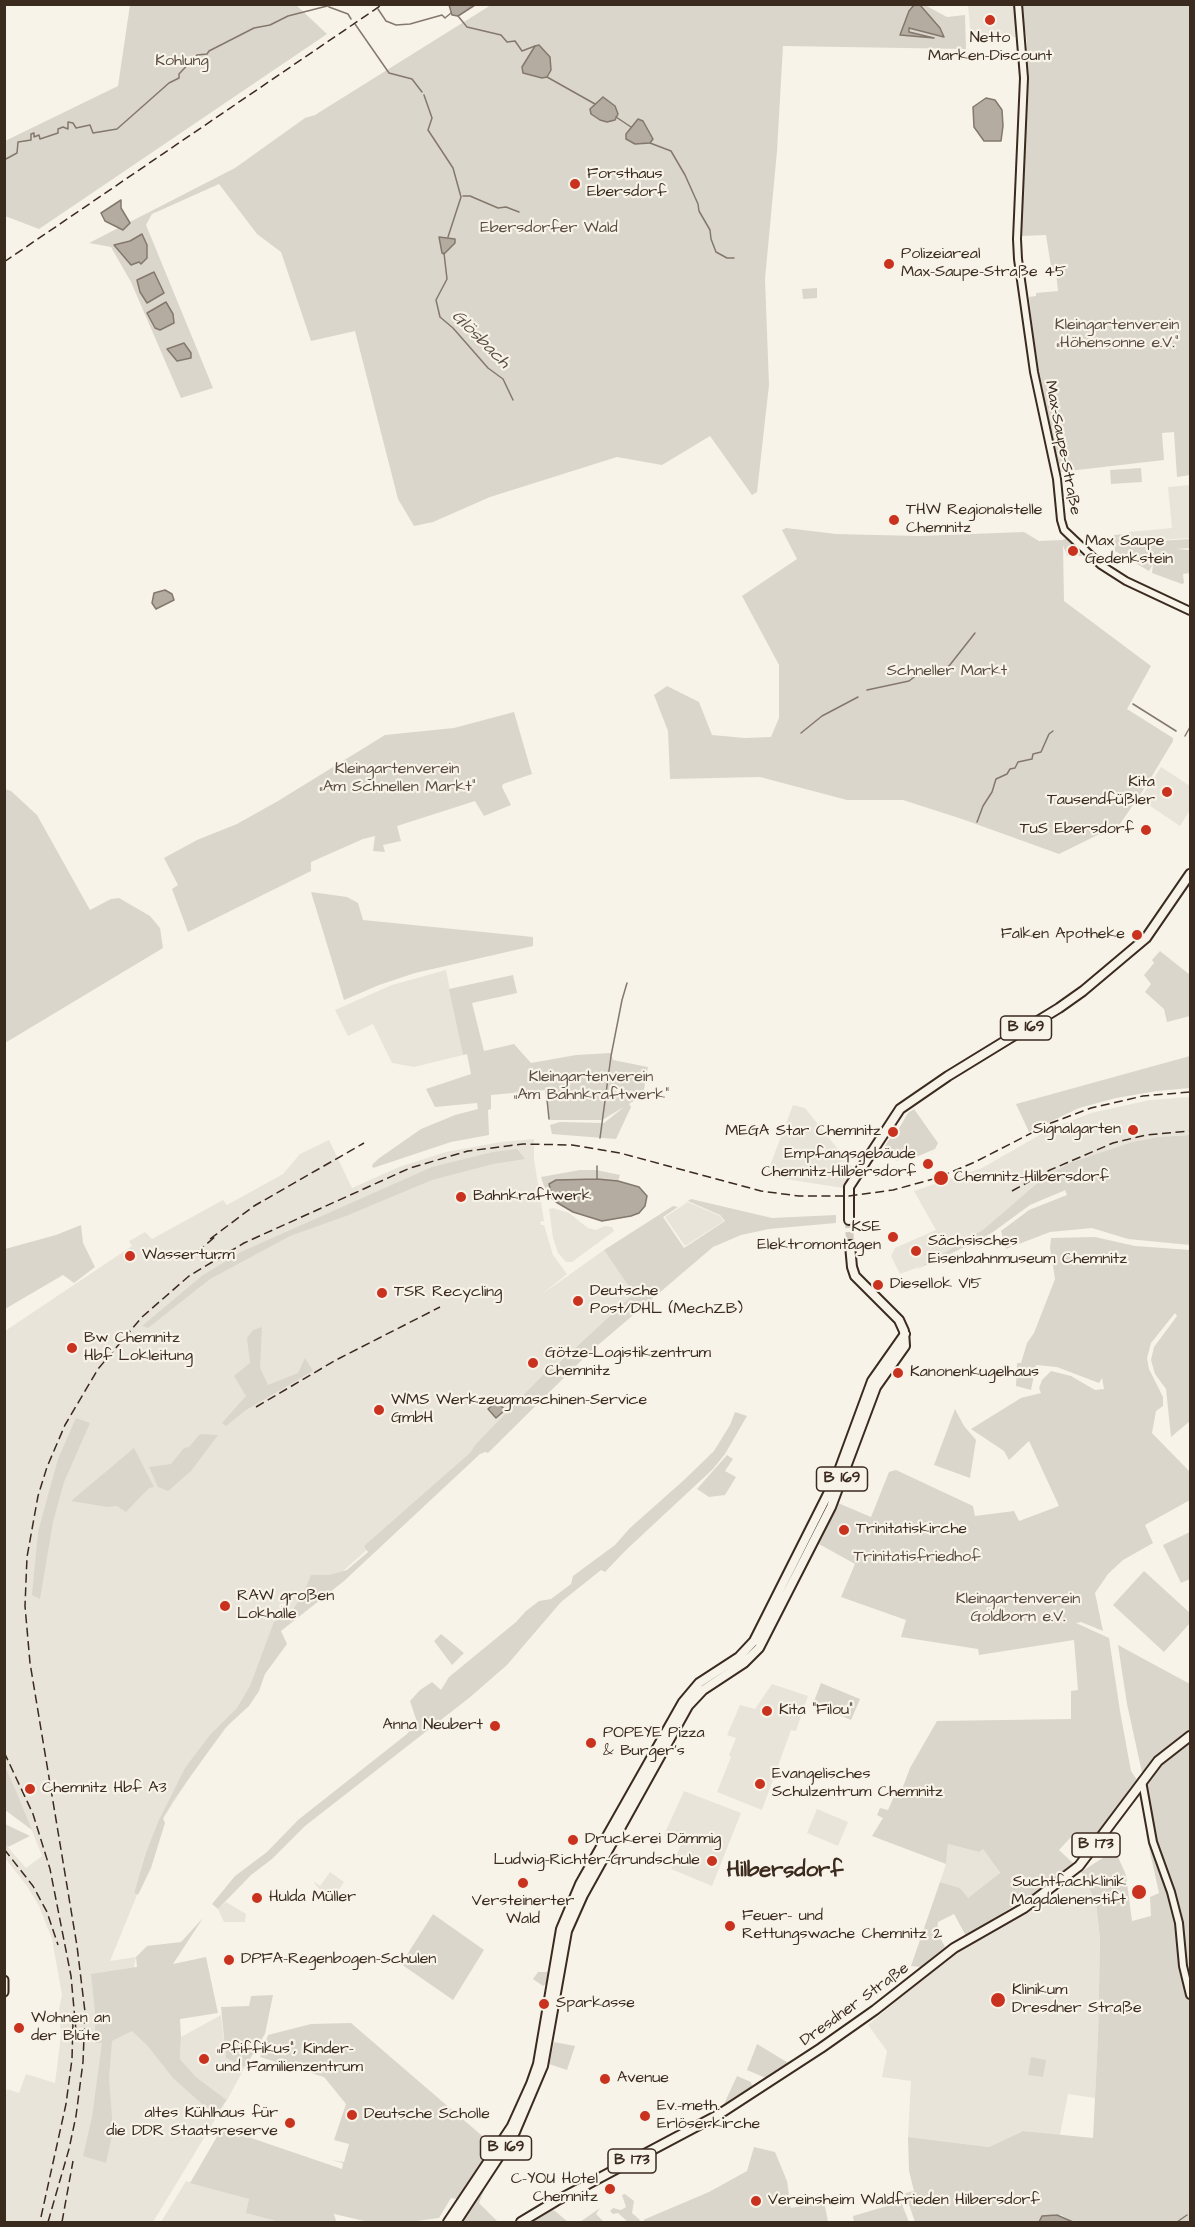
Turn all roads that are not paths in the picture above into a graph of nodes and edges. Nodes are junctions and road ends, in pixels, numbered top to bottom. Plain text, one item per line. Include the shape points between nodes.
1 (1018, 4) edge
2 (1191, 610) edge
3 (1191, 874) edge
4 (849, 1220) tunnel mouth
5 (850, 1245) tunnel mouth
6 (905, 1334) junction
7 (1191, 1736) edge
8 (1142, 1781) junction
9 (5, 1980) edge
10 (4, 1992) edge
11 (1191, 1995) edge
12 (448, 2223) edge
13 (456, 2223) edge
14 (521, 2223) edge

1 - 2 street, Max-Saupe-Straße via 1024,78 1018,259 1061,520 1064,530 1101,565 1126,581
3 - 4 main road, B 169 via 1149,934 1069,1001 900,1109 849,1187
5 - 6 main road via 855,1276 899,1320
6 - 12 main road, B 169 via 872,1381 837,1476 754,1641 739,1657 699,1683 683,1702 580,1884 561,1929 538,2064 531,2084 512,2126
6 - 13 main road, B 169 via 905,1346 876,1387 831,1507 759,1648 688,1706 583,1895 567,1931 543,2066 515,2132
7 - 8 main road, Dresdner Straße / B 173 via 1158,1761
8 - 11 street via 1153,1842 1179,1923 1183,1966
8 - 14 main road, Dresdner Straße / B 173 via 1078,1866 1024,1908 954,1948 875,2010 718,2115
9 - 10 main road

